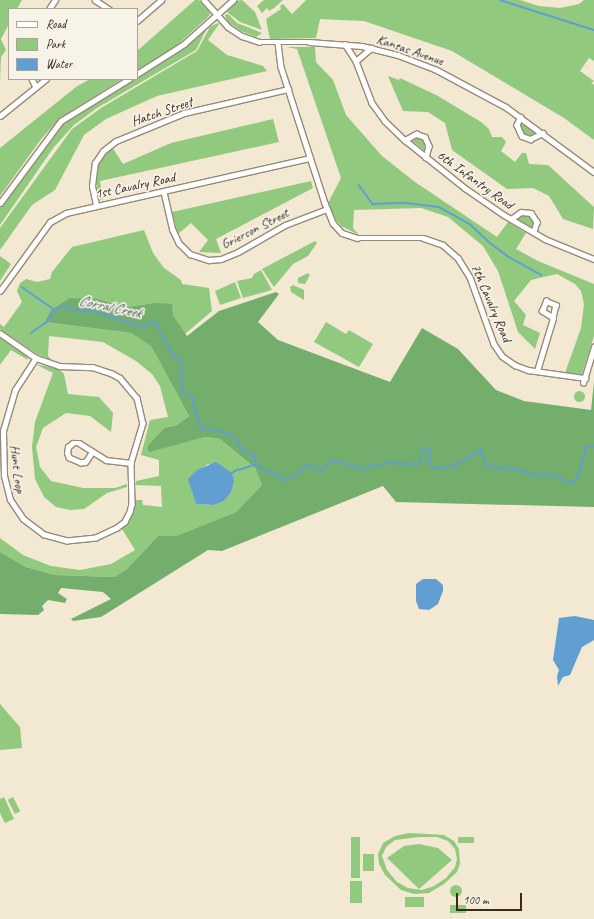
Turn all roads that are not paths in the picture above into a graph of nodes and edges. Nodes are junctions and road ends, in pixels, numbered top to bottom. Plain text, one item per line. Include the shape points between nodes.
1 (95, 0) edge
2 (162, 0) edge
3 (204, 0) edge
4 (233, 0) edge
5 (107, 8) edge
6 (218, 14) junction
7 (138, 20) edge
8 (278, 43) junction
9 (345, 44) junction
10 (371, 48) junction
11 (356, 61) junction
12 (138, 73) edge
13 (32, 80) edge
14 (45, 80) edge
15 (127, 80) edge
16 (36, 87) junction
17 (288, 89) junction
18 (0, 116) edge
19 (520, 117) junction
20 (543, 133) junction
21 (405, 140) junction
22 (310, 158) junction
23 (426, 158) junction
24 (594, 172) edge
25 (164, 192) junction
26 (0, 203) edge
27 (96, 205) junction
28 (327, 209) junction
29 (511, 219) junction
30 (534, 232) junction
31 (594, 260) edge
32 (0, 291) edge
33 (553, 318) dead end
34 (0, 333) edge
35 (594, 346) edge
36 (36, 358) junction
37 (537, 372) junction
38 (92, 453) junction
39 (131, 463) junction

1 - 5 street
2 - 7 street
3 - 6 street, Kansas Avenue
4 - 6 street
6 - 8 street, Kansas Avenue via 228,27 242,36 258,42
6 - 12 street via 184,44
8 - 9 street, Kansas Avenue
8 - 17 street, 7th Cavalry Road via 280,62
9 - 10 street, Kansas Avenue
9 - 11 street, 6th Infantry Road
10 - 11 street
10 - 19 street, Kansas Avenue via 434,69 471,86
11 - 21 street, 6th Infantry Road via 372,103 385,121
13 - 16 street
14 - 16 street
15 - 26 street via 61,121
16 - 18 street
17 - 22 street, 7th Cavalry Road
17 - 27 street, Hatch Street via 184,113 116,141 103,151 95,163 92,186
19 - 20 street, Kansas Avenue
19 - 20 street via 517,125 522,136 530,139
20 - 24 street, Kansas Avenue
21 - 23 street, 6th Infantry Road
21 - 23 street, 6th Infantry Road via 416,134 424,137 429,146
22 - 25 street, 1st Cavalry Road
22 - 28 street, 7th Cavalry Road
23 - 29 street, 6th Infantry Road
25 - 27 street, 1st Cavalry Road
25 - 28 street, Grierson Street via 173,230 180,243 190,254 209,260 221,259 238,252 284,225
27 - 32 street, 1st Cavalry Road via 66,213 50,222
28 - 37 street, 7th Cavalry Road via 333,223 342,233 350,236 423,238 451,251 470,277 494,344 502,356 515,365
29 - 30 street, 6th Infantry Road
29 - 30 street, 6th Infantry Road via 521,212 531,212 537,222
30 - 31 street, 6th Infantry Road
33 - 37 street
34 - 36 street
35 - 37 street, 7th Cavalry Road via 584,380
36 - 39 street, Hunt Loop via 59,366 102,369 120,378 130,388 143,415 141,432
36 - 39 street, Hunt Loop via 15,390 6,417 2,444 6,488 10,500 23,519 44,535 67,541 82,541 108,534 125,522 130,512
38 - 38 street via 86,462 81,463 68,458 67,453 68,447 73,443
38 - 39 street via 106,460

